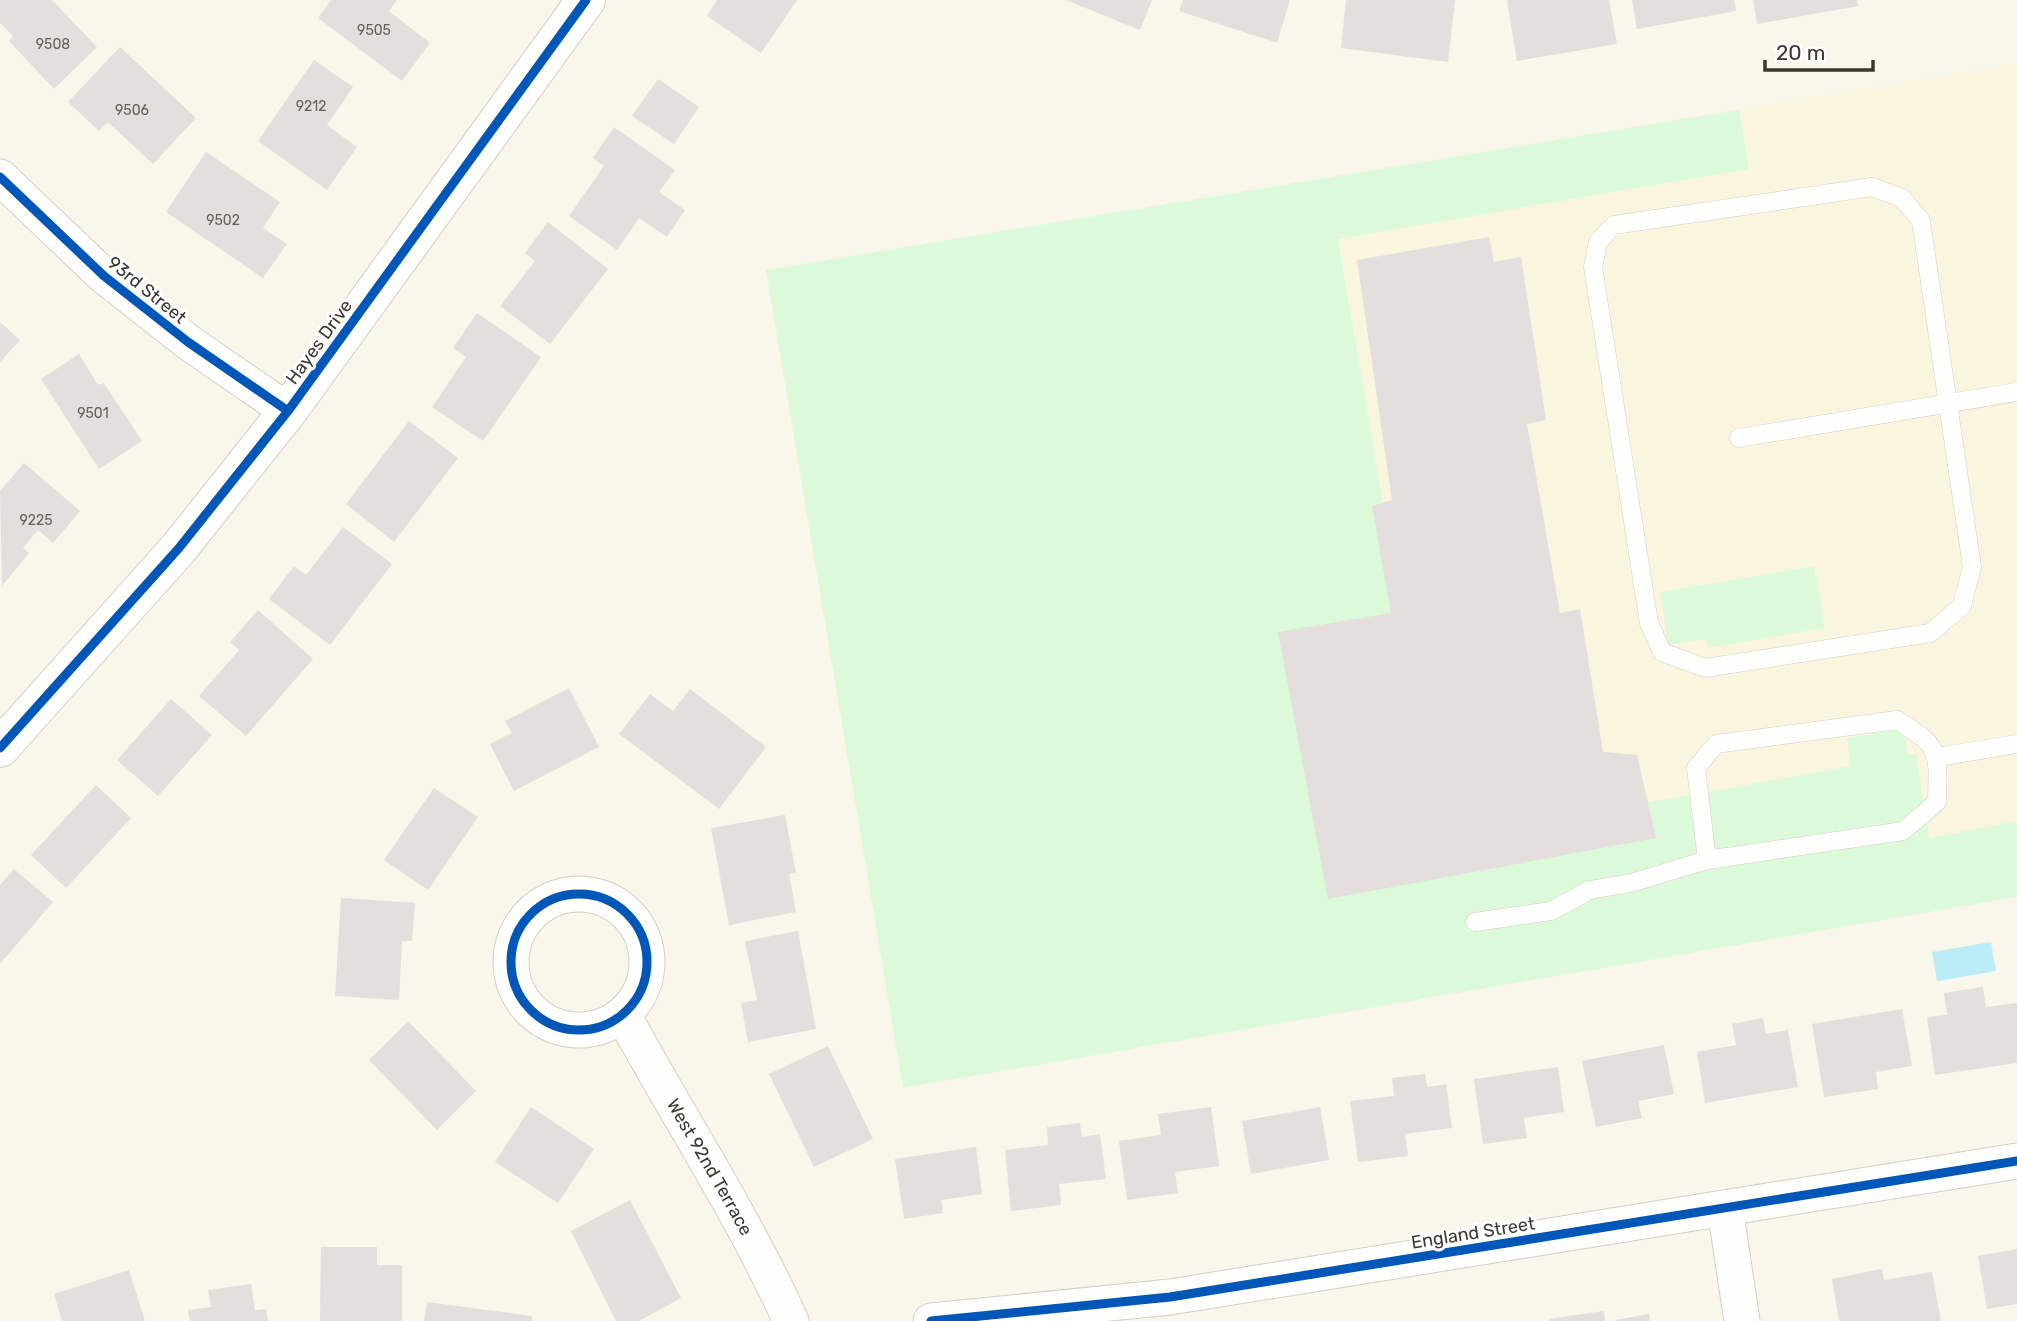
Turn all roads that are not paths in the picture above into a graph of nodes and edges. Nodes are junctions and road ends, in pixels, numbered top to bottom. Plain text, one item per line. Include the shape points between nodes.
1 (575, 4) edge
2 (0, 177) edge
3 (2017, 392) edge
4 (1950, 403) junction
5 (288, 411) junction
6 (1739, 438) dead end
7 (2017, 744) edge
8 (0, 748) edge
9 (1938, 757) junction
10 (1707, 860) junction
11 (1475, 922) dead end
12 (623, 1015) dead end
13 (2017, 1161) edge
14 (1725, 1208) junction
15 (791, 1321) edge
16 (931, 1321) edge
17 (1742, 1321) edge

1 - 5 street, Hayes Drive
2 - 5 street, 93rd Street via 104,276 188,342
3 - 4 lane
4 - 4 lane via 1972,568 1962,606 1930,633 1705,668 1662,652 1649,623 1592,267 1598,242 1614,225 1872,187 1902,198 1921,221
4 - 6 lane
5 - 8 street, Hayes Drive via 179,548
7 - 9 lane
9 - 10 lane via 1937,802 1903,831
9 - 10 lane via 1922,736 1897,720 1716,744 1696,768
10 - 11 lane via 1590,890 1551,911
12 - 15 street, West 92nd Terrace via 764,1260
13 - 14 street, England Street
14 - 16 street, England Street via 1170,1297
14 - 17 street

